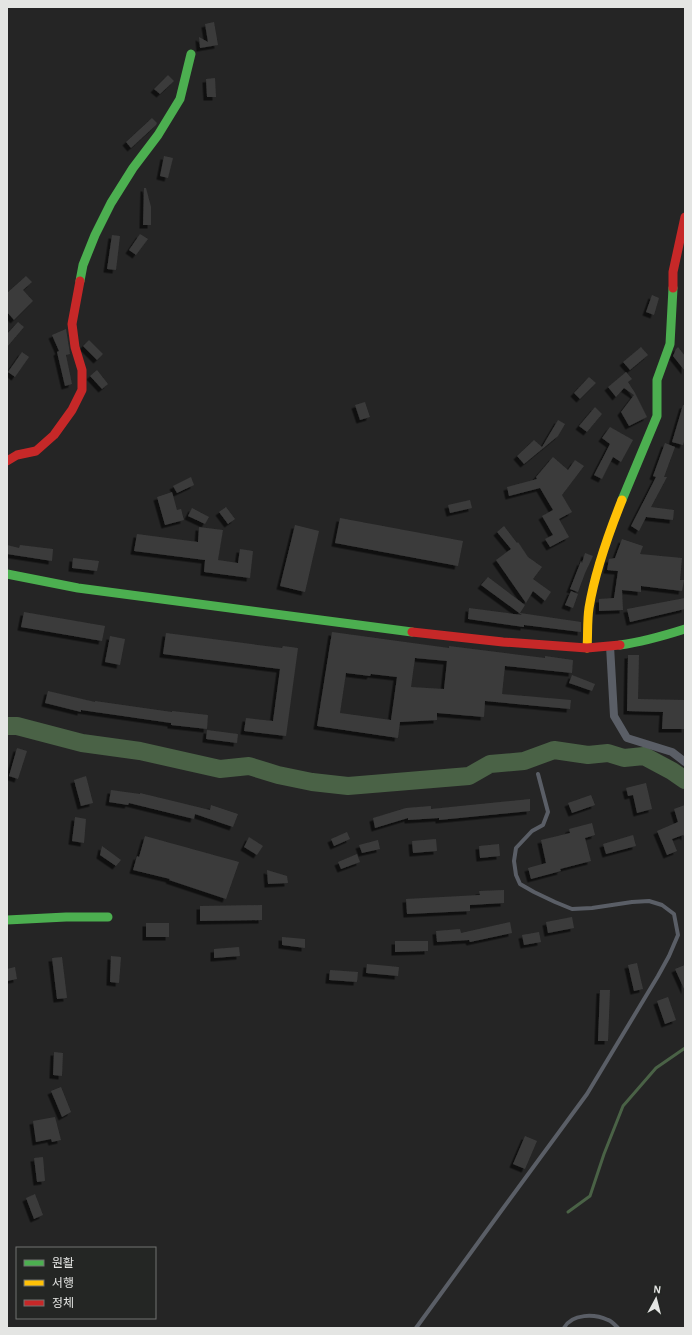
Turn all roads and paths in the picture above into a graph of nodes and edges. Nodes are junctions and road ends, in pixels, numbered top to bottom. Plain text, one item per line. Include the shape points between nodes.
1 (191, 54) dead end
2 (685, 218) edge
3 (7, 461) edge
4 (7, 574) edge
5 (685, 628) edge
6 (607, 647) junction
7 (590, 648) junction
8 (685, 762) edge
9 (538, 774) dead end
10 (108, 917) dead end
11 (7, 920) edge
12 (416, 1328) edge
13 (564, 1328) edge
14 (618, 1328) edge

1 - 3 street via 180,99 111,202 94,235 83,265 72,324 82,370 82,390 72,410 54,435 36,451 17,455
2 - 7 street via 674,272 670,344 657,380 657,416 614,521 598,569 589,608
4 - 7 street via 78,588 394,630
5 - 6 street via 661,637
6 - 7 street
6 - 8 street via 614,716 627,738 672,752
9 - 12 lane via 548,812 544,825 532,831 516,848 514,861 520,884 572,909 649,901 662,905 674,914 678,935 658,976 587,1094
10 - 11 street
13 - 14 lane via 566,1324 579,1317 592,1316 610,1320

